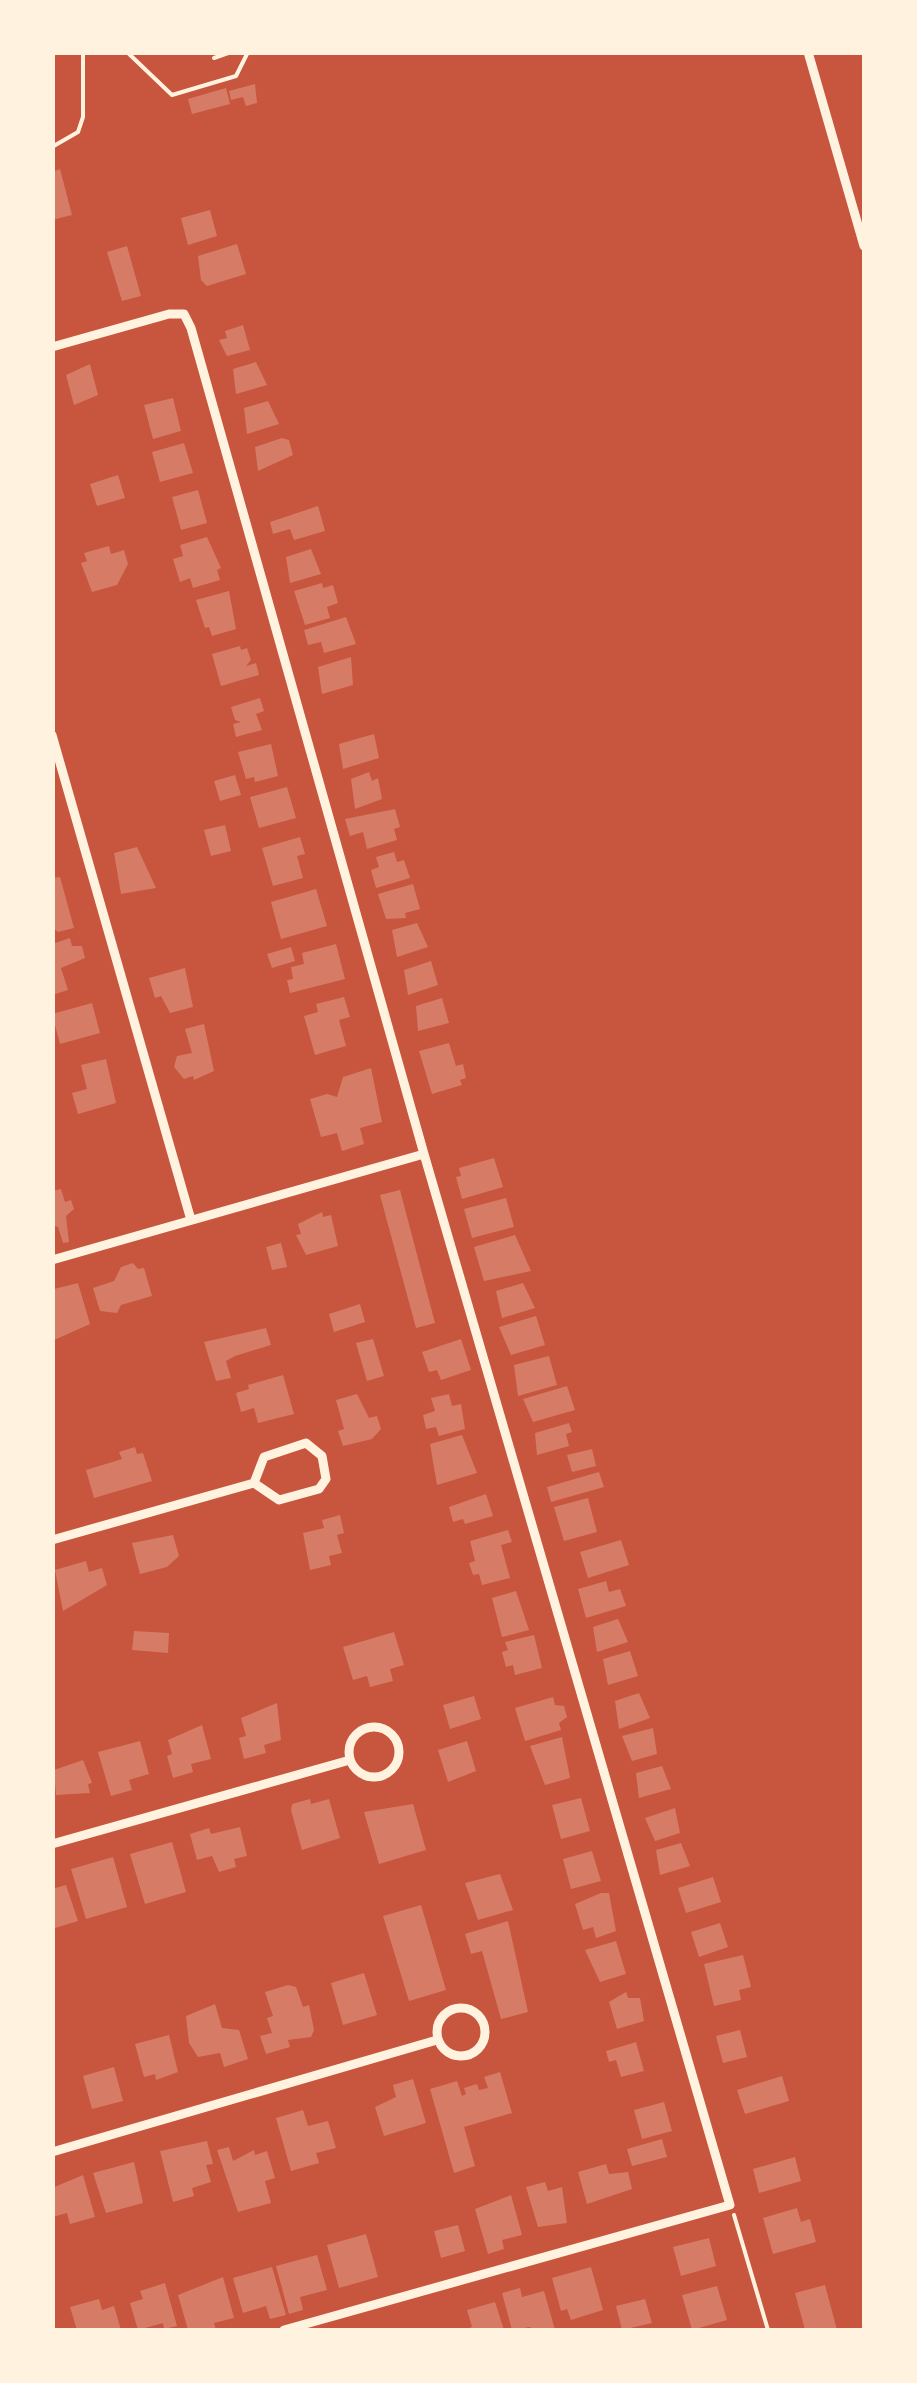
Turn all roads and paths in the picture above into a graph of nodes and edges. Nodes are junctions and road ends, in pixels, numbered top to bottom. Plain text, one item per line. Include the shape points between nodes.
1 (82, 52) edge
2 (127, 52) edge
3 (232, 52) edge
4 (248, 52) edge
5 (808, 52) edge
6 (214, 58) dead end
7 (52, 147) edge
8 (864, 246) edge
9 (52, 347) edge
10 (52, 734) edge
11 (424, 1154) junction
12 (191, 1220) junction
13 (52, 1260) edge
14 (254, 1483) junction
15 (52, 1540) edge
16 (350, 1760) junction
17 (52, 1844) edge
18 (437, 2040) junction
19 (52, 2152) edge
20 (730, 2205) junction
21 (284, 2330) edge
22 (768, 2330) edge

1 - 7 lane via 83,117 78,132
2 - 4 lane via 172,96 236,76
3 - 6 lane
5 - 8 street
9 - 11 street via 184,314
10 - 12 street
11 - 12 street
11 - 20 street
12 - 13 street
14 - 14 street via 279,1500 314,1493 326,1479 322,1456 306,1443 275,1450 264,1457
14 - 15 street
16 - 16 street via 365,1776 386,1774 395,1766 397,1744 382,1729 361,1731
16 - 17 street
18 - 18 street via 452,2056 474,2054 485,2024 470,2009 449,2011 440,2018
18 - 19 street
20 - 21 street
20 - 22 path

